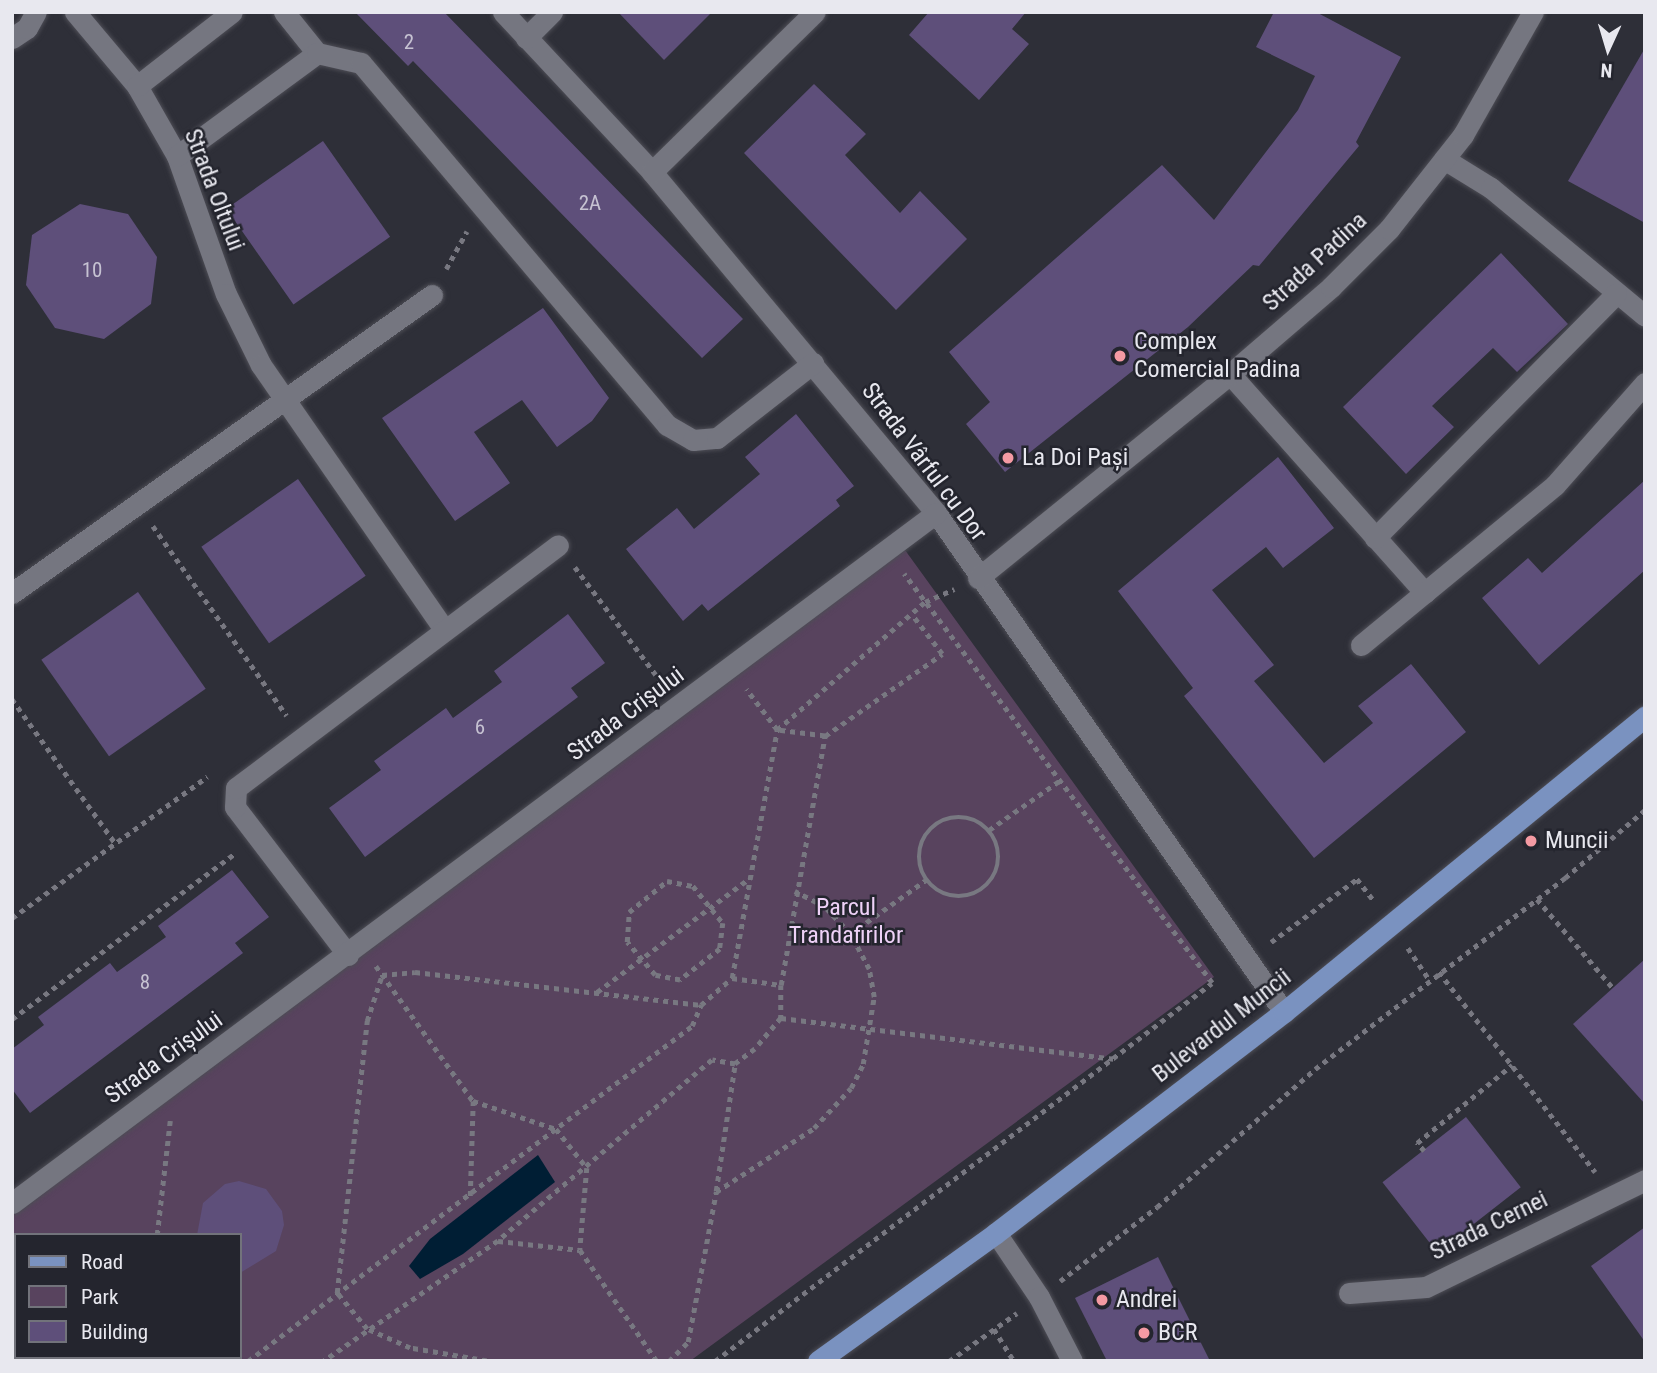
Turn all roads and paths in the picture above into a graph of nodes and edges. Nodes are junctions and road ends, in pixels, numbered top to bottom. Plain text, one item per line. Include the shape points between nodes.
1 (36, 12) edge
2 (75, 12) edge
3 (232, 12) edge
4 (284, 12) edge
5 (503, 12) edge
6 (552, 12) edge
7 (815, 12) edge
8 (1533, 12) edge
9 (12, 38) edge
10 (526, 38) junction
11 (317, 53) junction
12 (137, 86) junction
13 (177, 156) junction
14 (1444, 159) junction
15 (652, 172) junction
16 (481, 206) junction
17 (1616, 294) junction
18 (432, 295) joint
19 (1645, 316) edge
20 (813, 363) junction
21 (1230, 374) junction
22 (1645, 383) edge
23 (285, 399) junction
24 (137, 505) junction
25 (936, 513) junction
26 (1375, 538) junction
27 (558, 545) joint
28 (896, 565) dead end
29 (978, 578) junction
30 (12, 593) edge
31 (1425, 593) junction
32 (925, 602) junction
33 (912, 615) junction
34 (443, 629) junction
35 (1361, 645) dead end
36 (740, 681) dead end
37 (12, 699) edge
38 (680, 706) junction
39 (1645, 716) edge
40 (777, 730) junction
41 (825, 736) junction
42 (302, 737) junction
43 (1062, 779) junction
44 (234, 793) junction
45 (1645, 810) edge
46 (989, 830) junction
47 (258, 837) junction
48 (116, 843) junction
49 (751, 877) junction
50 (926, 880) junction
51 (795, 892) junction
52 (1537, 899) junction
53 (710, 907) junction
54 (12, 918) edge
55 (1392, 925) junction
56 (850, 934) junction
57 (348, 955) junction
58 (370, 958) dead end
59 (641, 960) junction
60 (1245, 960) junction
61 (1439, 972) junction
62 (382, 975) junction
63 (732, 978) junction
64 (1429, 979) junction
65 (1212, 983) junction
66 (781, 985) junction
67 (1613, 988) dead end
68 (596, 993) junction
69 (701, 1005) junction
70 (1284, 1012) junction
71 (781, 1018) junction
72 (12, 1019) edge
73 (871, 1030) junction
74 (1113, 1059) junction
75 (735, 1064) junction
76 (1512, 1065) junction
77 (473, 1101) junction
78 (170, 1118) dead end
79 (555, 1129) junction
80 (1424, 1151) dead end
81 (587, 1168) junction
82 (1645, 1180) edge
83 (16, 1191) edge
84 (716, 1192) junction
85 (1613, 1195) junction
86 (470, 1196) junction
87 (157, 1233) edge
88 (996, 1233) junction
89 (498, 1241) junction
90 (580, 1250) junction
91 (337, 1293) junction
92 (1349, 1293) dead end
93 (1040, 1297) junction
94 (367, 1329) junction
95 (994, 1329) junction
96 (248, 1361) edge
97 (324, 1361) edge
98 (487, 1361) edge
99 (657, 1361) edge
100 (669, 1361) edge
101 (715, 1361) edge
102 (818, 1361) edge
103 (948, 1361) edge
104 (1014, 1361) edge
105 (1072, 1361) edge

1 - 9 street via 27,28
2 - 12 street, Strada Oltului
3 - 12 street
4 - 11 street
5 - 10 street, Strada Vârful cu Dor
6 - 10 street
7 - 15 street
8 - 14 street, Strada Padina
10 - 15 street, Strada Vârful cu Dor
11 - 13 street
11 - 16 street via 361,63
12 - 13 street, Strada Oltului
13 - 23 street, Strada Oltului via 226,294 261,365
14 - 17 street via 1491,188
14 - 21 street, Strada Padina via 1389,229
15 - 20 street, Strada Vârful cu Dor
16 - 18 path
16 - 20 street via 667,425 693,440 717,438
17 - 19 street
17 - 26 street
18 - 23 street
20 - 25 street, Strada Vârful cu Dor
21 - 26 street
21 - 29 street, Strada Padina
22 - 31 street via 1555,485
23 - 24 street
23 - 34 street, Strada Oltului
24 - 30 street
24 - 42 path
25 - 29 street, Strada Vârful cu Dor
25 - 38 street, Strada Crișului
26 - 31 street
27 - 34 street
27 - 38 path
28 - 32 path
29 - 60 street, Strada Vârful cu Dor
31 - 35 street
32 - 33 path
32 - 43 path
33 - 40 path
33 - 41 path via 942,654
34 - 42 street
36 - 40 path
37 - 48 path
38 - 57 street, Strada Crișului
39 - 55 main road, Bulevardul Muncii
40 - 41 path
40 - 49 path
41 - 51 path
42 - 44 street via 243,780
43 - 46 path
43 - 65 path
44 - 47 street via 235,807
44 - 48 path via 216,771
45 - 52 path
46 - 50 path via 960,817 936,824 918,855
46 - 50 path via 997,843 999,864 987,886 957,898 938,892
47 - 57 street
47 - 72 path
48 - 54 path
49 - 53 path
49 - 63 path
50 - 56 path
51 - 56 path via 825,907
51 - 66 path
52 - 61 path
52 - 67 path
53 - 59 path
53 - 59 path via 723,923 720,949 680,980 654,975
53 - 59 path via 693,886 667,881 629,912 627,942
55 - 60 path via 1357,879
55 - 64 path
55 - 70 main road, Bulevardul Muncii
56 - 73 path via 869,969 874,997
57 - 83 street, Strada Crișului
58 - 62 path
59 - 68 path
60 - 65 path
60 - 70 street, Strada Vârful cu Dor
61 - 64 path
61 - 76 path
62 - 68 path via 415,972
62 - 77 path
62 - 91 path via 367,1021
63 - 66 path
63 - 69 path
64 - 93 path via 1315,1069 1157,1207
65 - 74 path
66 - 71 path
68 - 69 path
69 - 79 path via 692,1026
70 - 88 main road, Bulevardul Muncii
71 - 73 path
71 - 75 path via 768,1037
73 - 74 path
73 - 84 path via 863,1064 834,1109 814,1128
74 - 101 path
75 - 81 path via 712,1060
75 - 84 path
76 - 80 path via 1417,1143
76 - 85 path
77 - 79 path
77 - 86 path
78 - 87 path
79 - 81 path
79 - 86 path
81 - 89 path
81 - 90 path
82 - 85 street, Strada Cernei
84 - 100 path via 688,1342
85 - 92 street, Strada Cernei via 1426,1287
86 - 91 path
88 - 93 street
88 - 102 main road, Bulevardul Muncii
89 - 90 path
89 - 94 path
90 - 99 path
91 - 94 path
91 - 96 path
93 - 95 path
93 - 105 street
94 - 97 path
94 - 98 path via 410,1348
95 - 103 path
95 - 104 path

